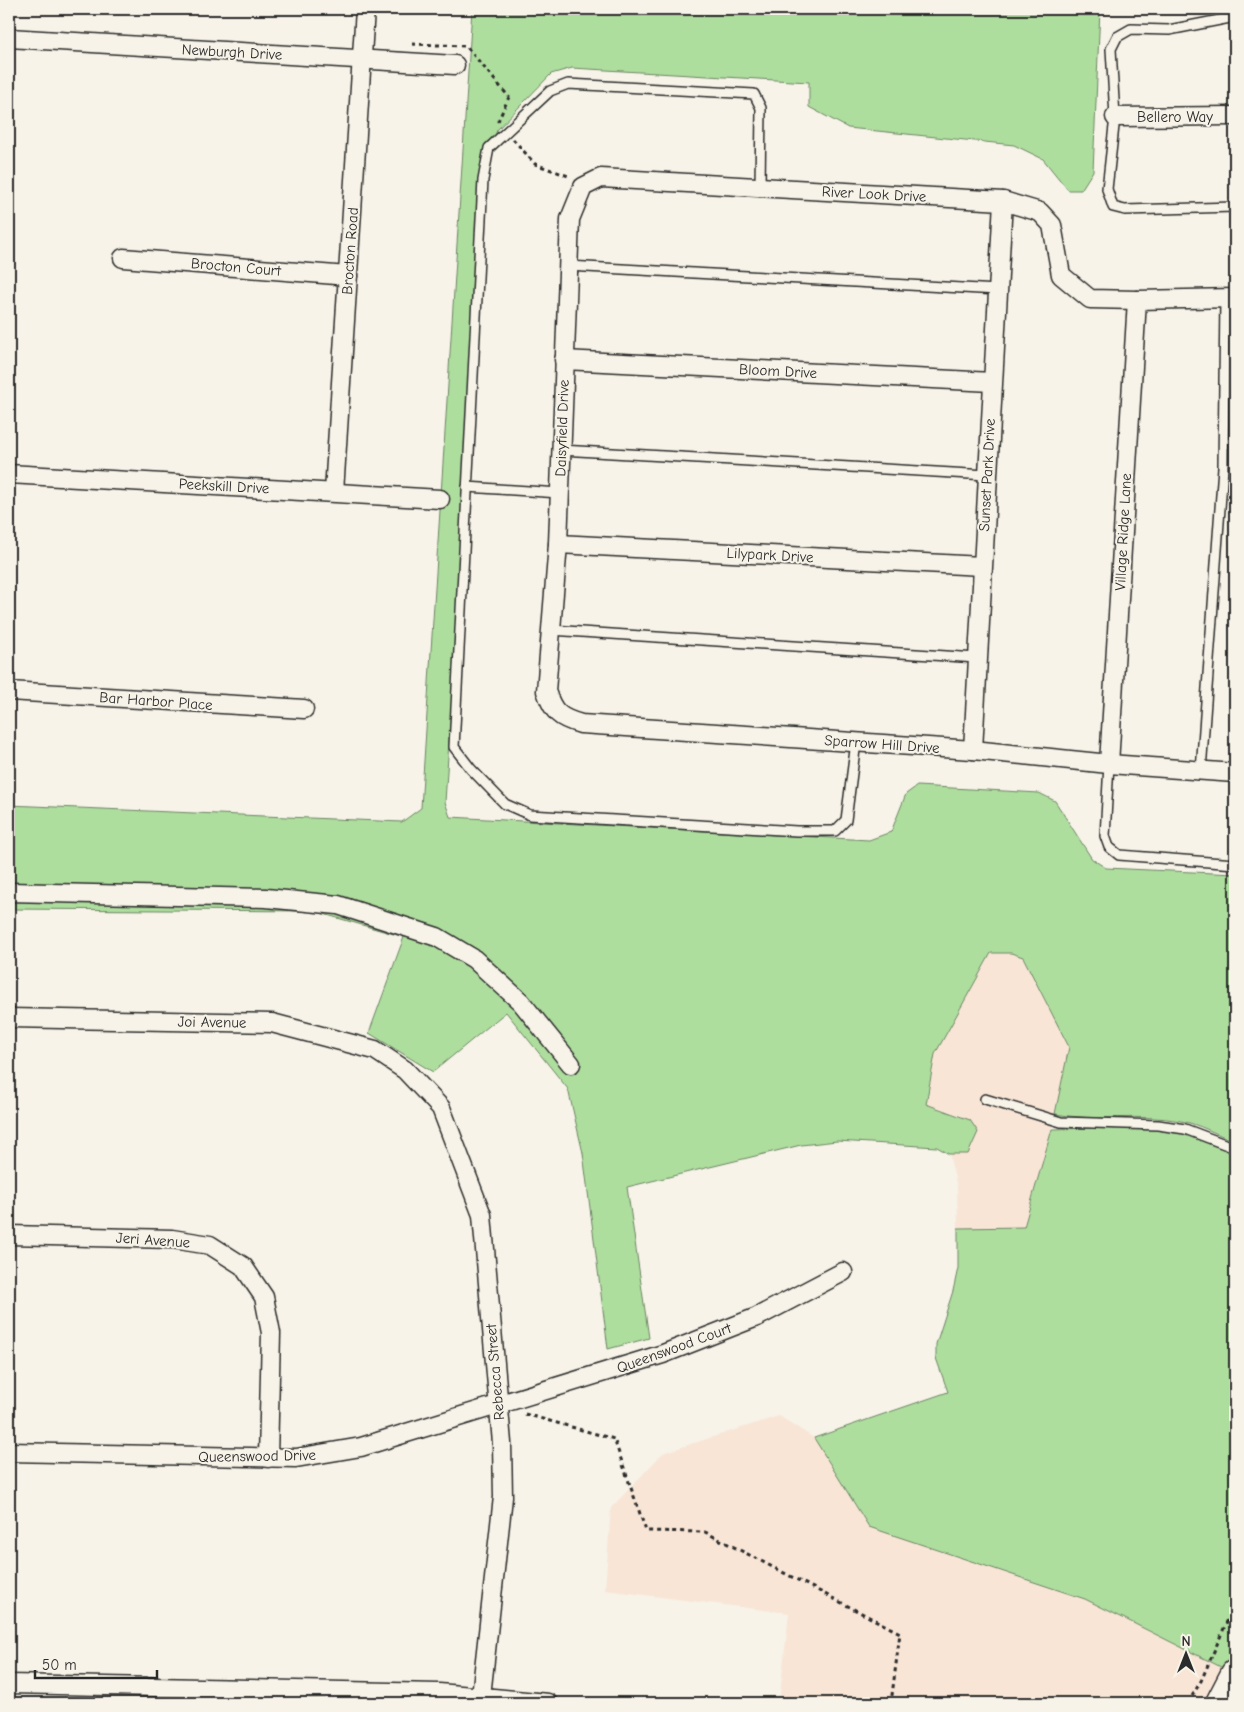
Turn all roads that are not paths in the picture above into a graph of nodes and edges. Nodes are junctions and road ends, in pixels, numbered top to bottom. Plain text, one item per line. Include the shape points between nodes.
1 (365, 9) edge
2 (1235, 17) edge
3 (9, 38) edge
4 (362, 60) junction
5 (455, 65) dead end
6 (1235, 116) edge
7 (1115, 117) junction
8 (601, 178) joint
9 (760, 187) junction
10 (1003, 201) junction
11 (1235, 207) edge
12 (123, 258) dead end
13 (568, 266) junction
14 (348, 276) junction
15 (998, 290) junction
16 (1230, 298) edge
17 (1138, 300) junction
18 (564, 360) junction
19 (992, 382) junction
20 (561, 450) junction
21 (9, 474) edge
22 (987, 475) junction
23 (468, 487) junction
24 (334, 492) junction
25 (560, 493) junction
26 (440, 499) dead end
27 (558, 544) junction
28 (982, 566) junction
29 (551, 630) junction
30 (977, 658) junction
31 (9, 691) edge
32 (546, 691) joint
33 (304, 709) dead end
34 (856, 742) junction
35 (973, 750) junction
36 (1109, 764) junction
37 (1201, 771) junction
38 (1235, 773) edge
39 (1235, 864) edge
40 (9, 892) edge
41 (9, 1018) edge
42 (571, 1064) dead end
43 (405, 1070) joint
44 (985, 1099) dead end
45 (1235, 1148) edge
46 (9, 1235) edge
47 (843, 1272) dead end
48 (498, 1406) junction
49 (9, 1452) edge
50 (268, 1458) junction
51 (1235, 1674) edge
52 (9, 1684) edge
53 (481, 1696) junction
54 (548, 1703) edge
55 (1220, 1703) edge

1 - 4 street, Brocton Road
2 - 7 lane via 1168,30 1131,29 1117,37 1111,49
3 - 4 street, Newburgh Drive
4 - 5 street, Newburgh Drive
4 - 14 street, Brocton Road
6 - 7 street, Bellero Way
7 - 11 lane via 1108,189 1113,207 1125,210
8 - 9 street, River Look Drive
8 - 13 street, Daisyfield Drive via 583,187 570,219
9 - 10 street, River Look Drive
9 - 23 lane via 761,108 754,94 568,84 550,91 489,148 483,180
10 - 15 street, Sunset Park Drive
10 - 17 street, River Look Drive via 1040,212 1052,226 1061,275 1090,299
12 - 14 street, Brocton Court
13 - 15 lane
13 - 18 street, Daisyfield Drive
14 - 24 street, Brocton Road
15 - 19 street, Sunset Park Drive
16 - 17 street
16 - 37 lane via 1223,467
17 - 36 street, Village Ridge Lane
18 - 19 street, Bloom Drive
18 - 20 street, Daisyfield Drive
19 - 22 street, Sunset Park Drive
20 - 22 lane
20 - 25 street, Daisyfield Drive
21 - 24 street, Peekskill Drive
22 - 28 street, Sunset Park Drive
23 - 25 lane
23 - 34 lane via 454,747 471,770 505,804 530,814 835,831 846,820
24 - 26 street, Peekskill Drive
25 - 27 street, Daisyfield Drive
27 - 28 street, Lilypark Drive
27 - 29 street, Daisyfield Drive
28 - 30 street, Sunset Park Drive
29 - 30 lane
29 - 32 street, Daisyfield Drive
30 - 35 street, Sunset Park Drive
31 - 33 street, Bar Harbor Place
32 - 34 street, Sparrow Hill Drive via 552,707 564,719 581,724
34 - 35 street, Sparrow Hill Drive
35 - 36 street, Sparrow Hill Drive
36 - 37 street, Sparrow Hill Drive
36 - 39 lane via 1104,836 1109,847 1119,856
37 - 38 street, Sparrow Hill Drive
40 - 42 street via 266,898 338,905 437,937 474,959 521,1002
41 - 43 street, Joi Avenue via 272,1023 375,1050
43 - 48 street, Rebecca Street via 441,1108 482,1215
44 - 45 lane via 1061,1122 1185,1129
46 - 50 street, Jeri Avenue via 172,1239 210,1246 243,1266 264,1296 271,1333
47 - 48 street, Queenswood Court via 757,1317 663,1354
48 - 50 street, Queenswood Drive via 361,1448 296,1458
48 - 53 street, Rebecca Street via 502,1497
49 - 50 street, Queenswood Drive
51 - 55 main road
52 - 53 street
53 - 54 street

